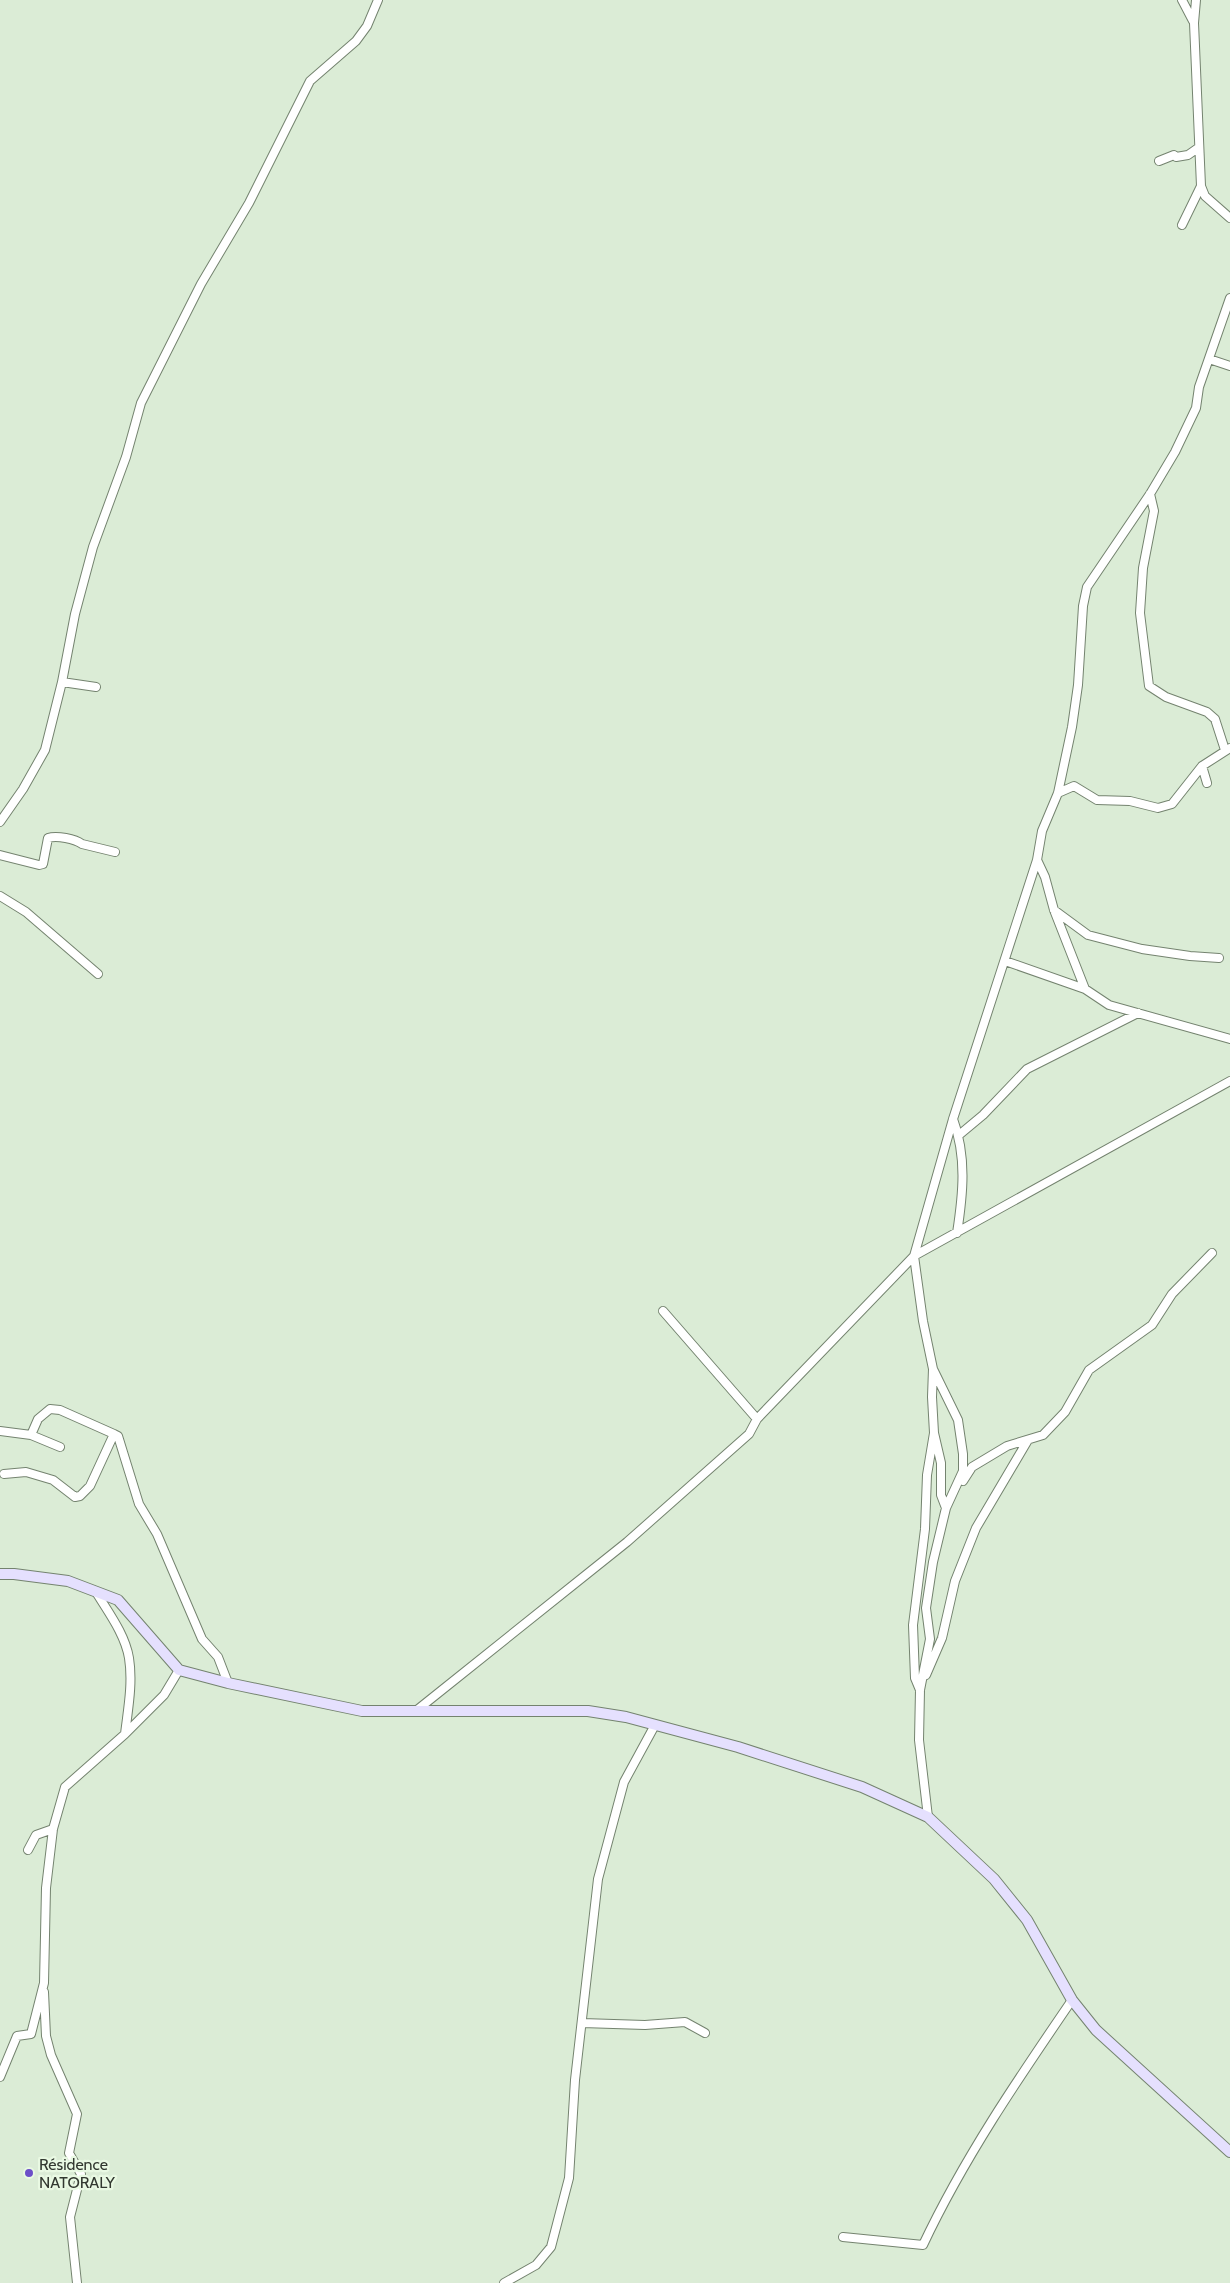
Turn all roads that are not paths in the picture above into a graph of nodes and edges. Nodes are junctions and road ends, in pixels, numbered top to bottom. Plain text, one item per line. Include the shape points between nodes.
1 (378, 0) edge
2 (1182, 0) edge
3 (1196, 0) edge
4 (1194, 23) junction
5 (1198, 148) junction
6 (1160, 161) dead end
7 (1201, 186) junction
8 (1230, 218) edge
9 (1182, 224) dead end
10 (1230, 298) edge
11 (1209, 359) junction
12 (1230, 366) edge
13 (1150, 494) junction
14 (62, 682) junction
15 (96, 687) dead end
16 (1227, 749) edge
17 (1202, 766) junction
18 (1207, 783) dead end
19 (1058, 794) junction
20 (0, 821) edge
21 (115, 852) dead end
22 (0, 856) edge
23 (1037, 860) junction
24 (0, 896) edge
25 (1054, 910) junction
26 (1219, 958) dead end
27 (1004, 961) junction
28 (98, 974) dead end
29 (1085, 989) junction
30 (1138, 1014) junction
31 (1230, 1039) edge
32 (1230, 1081) edge
33 (953, 1119) junction
34 (959, 1135) junction
35 (957, 1233) junction
36 (1212, 1254) dead end
37 (914, 1256) junction
38 (664, 1311) dead end
39 (933, 1369) junction
40 (757, 1419) junction
41 (0, 1432) edge
42 (934, 1433) junction
43 (114, 1434) junction
44 (31, 1435) junction
45 (1028, 1440) junction
46 (60, 1447) dead end
47 (4, 1474) dead end
48 (946, 1508) junction
49 (0, 1574) edge
50 (96, 1592) junction
51 (178, 1670) junction
52 (228, 1683) junction
53 (920, 1690) junction
54 (417, 1710) junction
55 (655, 1725) junction
56 (125, 1734) junction
57 (928, 1817) junction
58 (53, 1829) junction
59 (28, 1850) dead end
60 (44, 1982) junction
61 (1072, 2000) junction
62 (582, 2023) junction
63 (705, 2033) dead end
64 (0, 2077) edge
65 (1230, 2152) edge
66 (844, 2237) dead end
67 (77, 2283) edge
68 (504, 2283) edge

1 - 14 street via 367,26 356,41 310,82 141,403 126,457 93,547 75,614
2 - 4 street
3 - 4 street
4 - 5 street
5 - 6 street via 1188,155 1176,157 1174,154
5 - 7 street
7 - 8 street via 1205,196
7 - 9 street
10 - 11 street
11 - 12 street
11 - 13 street via 1196,408
13 - 16 street via 1154,511 1143,568 1140,613 1149,686 1216,719
13 - 19 street via 1088,587 1083,606 1072,727
14 - 15 street
14 - 20 street via 45,750
16 - 17 street
17 - 18 street
17 - 19 street via 1172,804 1158,808 1130,801 1097,800 1074,786
19 - 23 street via 1042,832
21 - 22 street via 52,836 46,843 43,864
23 - 25 street
23 - 27 street
24 - 28 street via 26,912
25 - 26 street via 1088,935 1142,949
25 - 29 street
27 - 29 street
27 - 33 street
29 - 30 street via 1109,1004
30 - 31 street
30 - 34 street via 1027,1070
32 - 35 street
33 - 34 street
33 - 37 street
34 - 35 street via 964,1192
35 - 37 street
36 - 45 street via 1172,1294 1152,1325 1089,1370 1065,1412 1043,1435
37 - 39 street via 922,1321
37 - 40 street
38 - 40 street
39 - 42 street
39 - 48 street via 958,1420 963,1454 963,1471
40 - 54 street via 749,1434 627,1542
41 - 44 street
42 - 48 street via 940,1463 941,1495
42 - 53 street via 913,1625 915,1678
43 - 44 street via 60,1410 50,1409 38,1419
43 - 47 street via 90,1486 80,1496 75,1497 53,1480 26,1472
43 - 52 street via 118,1436 125,1454 139,1504 157,1534 202,1639 218,1657
44 - 46 street
45 - 48 street via 1007,1446 972,1467
45 - 53 street via 976,1528 955,1581 942,1638
48 - 53 street via 931,1571 926,1608 930,1639
49 - 50 street via 68,1581
50 - 51 street via 118,1600
50 - 56 street via 120,1632 128,1656 131,1682
51 - 52 street
51 - 56 street via 164,1695
52 - 54 street via 362,1711
53 - 57 street via 919,1740
54 - 55 street via 588,1711
55 - 57 street via 738,1746 862,1787
55 - 62 street via 624,1782 598,1878
56 - 58 street via 65,1787
57 - 61 street via 994,1879 1027,1920
58 - 59 street via 36,1835
58 - 60 street via 46,1888
60 - 64 street via 31,2034 16,2036
60 - 67 street via 46,2036 77,2114 70,2153 81,2174 70,2217
61 - 65 street via 1096,2030
61 - 66 street via 1012,2087 945,2198 923,2245
62 - 63 street via 684,2022
62 - 68 street via 569,2178 551,2247 536,2265

